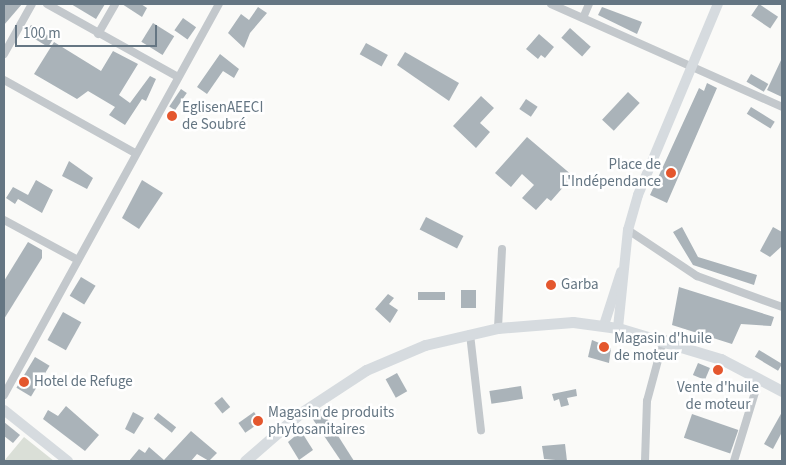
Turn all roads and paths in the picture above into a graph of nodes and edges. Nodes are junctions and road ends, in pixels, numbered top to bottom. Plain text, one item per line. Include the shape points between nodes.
1 (32, 4) edge
2 (47, 4) edge
3 (115, 4) edge
4 (218, 4) edge
5 (552, 4) edge
6 (589, 4) edge
7 (718, 4) edge
8 (583, 18) junction
9 (98, 34) junction
10 (4, 54) edge
11 (692, 64) junction
12 (178, 78) junction
13 (4, 80) edge
14 (782, 107) edge
15 (135, 153) junction
16 (4, 220) edge
17 (628, 230) junction
18 (502, 249) dead end
19 (78, 260) junction
20 (623, 266) junction
21 (782, 307) edge
22 (604, 325) junction
23 (498, 328) junction
24 (618, 328) junction
25 (470, 334) junction
26 (664, 338) junction
27 (760, 379) junction
28 (782, 391) edge
29 (4, 395) edge
30 (4, 410) edge
31 (481, 430) dead end
32 (68, 461) edge
33 (245, 461) edge
34 (645, 461) edge
35 (734, 461) edge

1 - 10 street
2 - 9 street
3 - 9 street
4 - 12 street
5 - 8 street
6 - 8 street
7 - 11 main road
8 - 11 street
9 - 12 street
11 - 14 street
11 - 17 main road
12 - 15 street
13 - 15 street
15 - 19 street
16 - 19 street
17 - 20 main road
17 - 21 street via 697,276
18 - 23 street
19 - 29 street
20 - 22 main road
20 - 24 main road
22 - 23 main road via 573,322
22 - 24 main road
23 - 25 main road
24 - 26 main road
25 - 31 street
25 - 33 main road via 426,345 352,378
26 - 27 main road
26 - 34 street via 647,401
27 - 28 main road
27 - 35 street
30 - 32 main road

